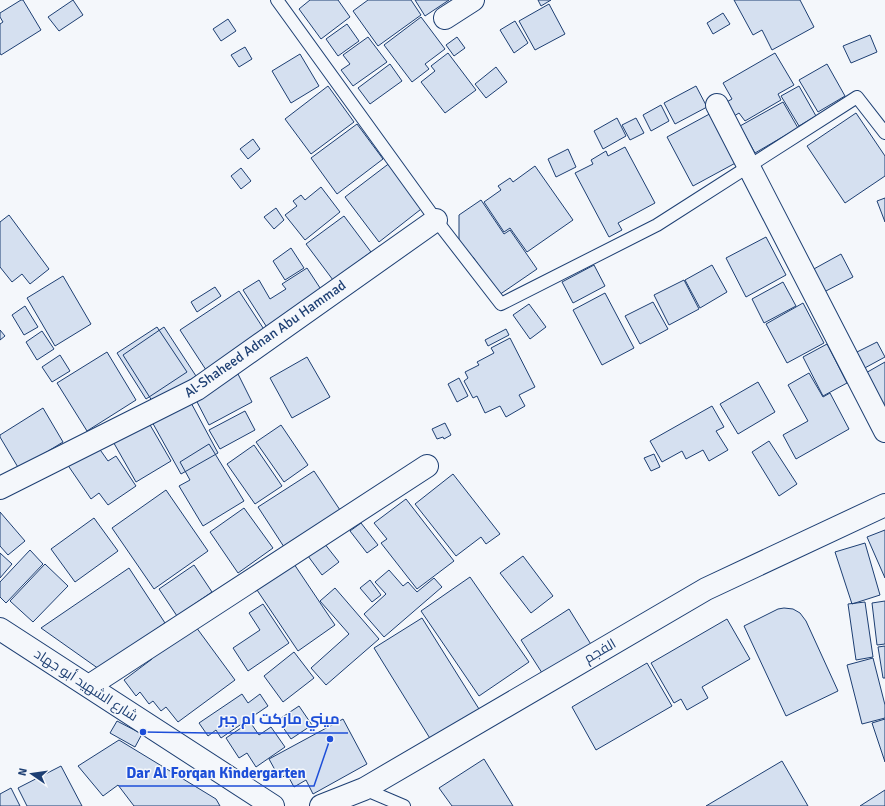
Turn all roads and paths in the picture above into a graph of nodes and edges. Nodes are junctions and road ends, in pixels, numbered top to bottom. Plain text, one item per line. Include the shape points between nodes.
1 (276, 0) edge
2 (473, 0) edge
3 (445, 18) dead end
4 (717, 105) dead end
5 (885, 133) edge
6 (748, 166) junction
7 (436, 220) junction
8 (885, 431) edge
9 (427, 466) dead end
10 (0, 488) edge
11 (885, 505) edge
12 (0, 629) edge
13 (89, 686) junction
14 (364, 789) junction
15 (328, 805) edge
16 (273, 806) edge
17 (404, 806) edge

1 - 7 lane
2 - 3 street
4 - 6 street
5 - 6 lane via 857,96
6 - 7 lane via 657,225 501,304
6 - 8 street
7 - 10 street, Al-Shaheed Adnan Abu Hammad via 197,389
9 - 13 street
11 - 14 street, الفجم via 706,589
12 - 13 street, شارع الشهيد أبو جهاد
13 - 16 street, شارع الشهيد أبو جهاد
14 - 15 street, الفجم
14 - 17 lane

